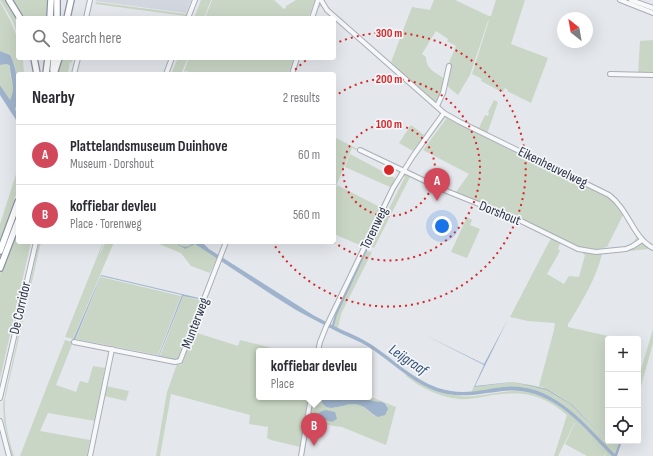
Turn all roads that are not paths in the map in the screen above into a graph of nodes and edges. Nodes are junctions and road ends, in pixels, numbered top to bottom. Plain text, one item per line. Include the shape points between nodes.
1 (9, 0) edge
2 (51, 0) edge
3 (58, 0) edge
4 (71, 0) edge
5 (90, 0) edge
6 (195, 0) edge
7 (320, 0) edge
8 (620, 0) edge
9 (630, 0) edge
10 (653, 8) edge
11 (653, 13) edge
12 (19, 16) edge
13 (50, 16) edge
14 (57, 16) edge
15 (67, 16) edge
16 (86, 16) edge
17 (189, 16) edge
18 (313, 16) edge
19 (334, 16) edge
20 (336, 18) edge
21 (34, 60) edge
22 (48, 60) edge
23 (54, 60) edge
24 (58, 60) edge
25 (78, 60) edge
26 (171, 60) edge
27 (296, 60) edge
28 (449, 66) dead end
29 (37, 72) edge
30 (46, 72) edge
31 (53, 72) edge
32 (54, 72) edge
33 (74, 72) edge
34 (167, 72) edge
35 (293, 72) edge
36 (610, 74) dead end
37 (653, 75) edge
38 (437, 106) junction
39 (444, 113) junction
40 (360, 150) dead end
41 (403, 170) junction
42 (16, 207) edge
43 (16, 226) edge
44 (642, 240) junction
45 (36, 244) edge
46 (225, 244) edge
47 (653, 248) edge
48 (0, 251) edge
49 (0, 268) edge
50 (74, 342) dead end
51 (319, 348) edge
52 (112, 349) junction
53 (0, 398) edge
54 (310, 400) edge
55 (0, 421) edge
56 (2, 435) edge
57 (9, 456) edge
58 (90, 456) edge
59 (301, 456) edge

1 - 12 highway
2 - 13 highway
3 - 14 highway
4 - 15 highway
5 - 16 street
6 - 17 street
7 - 18 street
7 - 19 street, Eikenheuvelweg
8 - 11 street
9 - 10 street
20 - 38 street, Eikenheuvelweg
21 - 29 highway
22 - 30 highway
23 - 31 highway
24 - 32 highway
25 - 33 street
26 - 34 street
27 - 35 street
28 - 38 street via 443,93
36 - 37 street
38 - 39 street, Eikenheuvelweg
39 - 41 street, Torenweg
39 - 44 street, Eikenheuvelweg via 605,193 620,206
40 - 41 street, Dorshout
41 - 44 street, Dorshout via 583,250 596,252 626,249
41 - 51 street, Torenweg via 326,327
42 - 48 highway
43 - 49 highway
44 - 47 street, Eikenheuvelweg
45 - 53 street, De Corridor
46 - 52 street, Munterweg via 180,361
50 - 52 street, Munterweg
52 - 58 street
54 - 59 street
55 - 56 street
56 - 57 street

